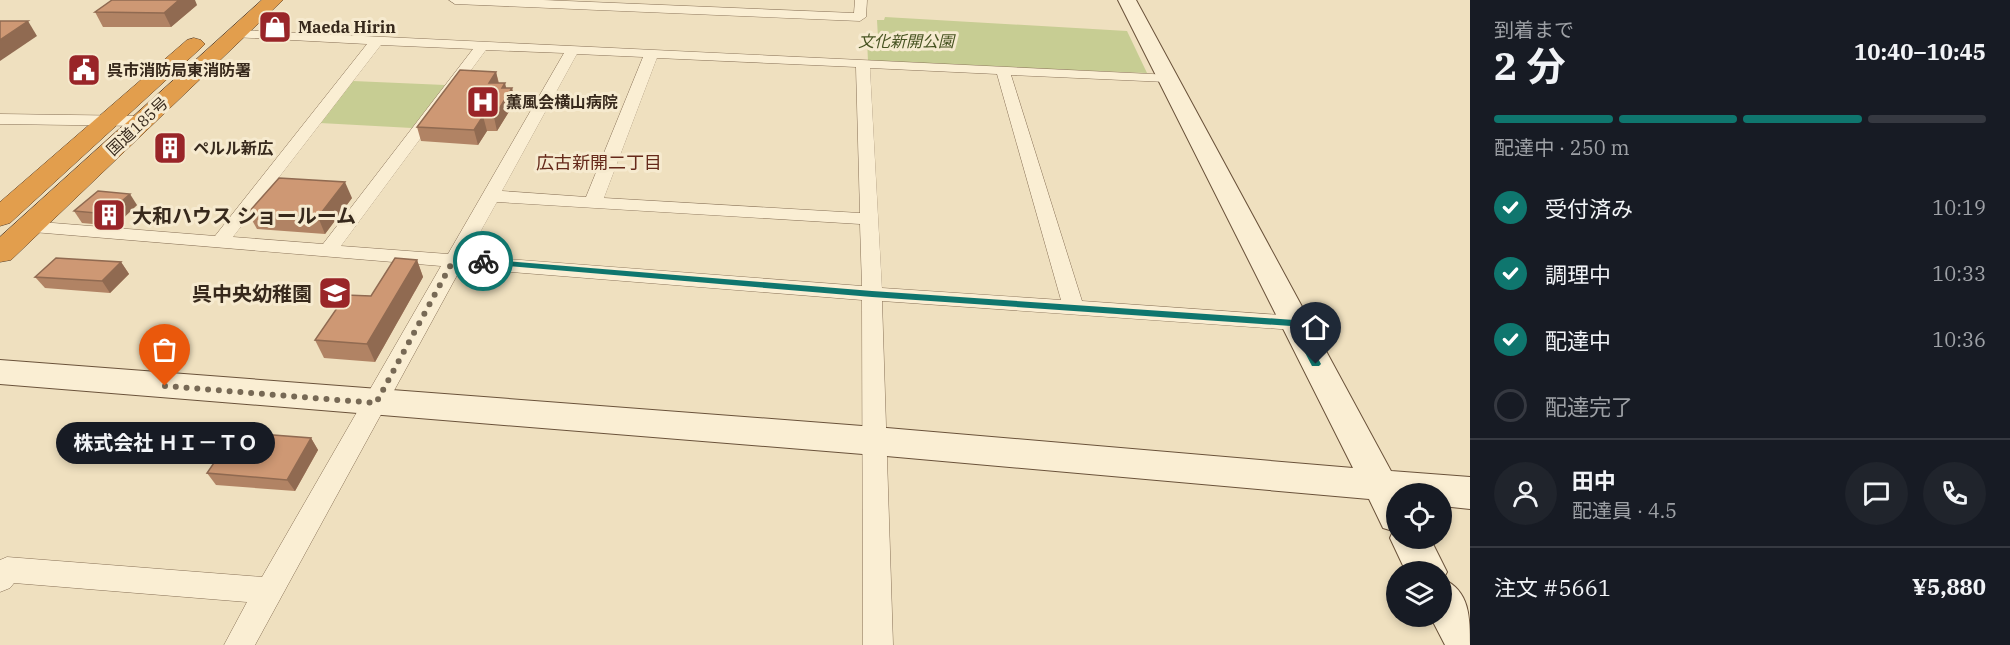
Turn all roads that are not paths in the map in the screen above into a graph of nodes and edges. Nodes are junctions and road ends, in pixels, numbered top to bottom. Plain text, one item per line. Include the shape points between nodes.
1 (245, 0) edge
2 (273, 0) edge
3 (455, 0) edge
4 (861, 0) edge
5 (1127, 0) edge
6 (594, 3) edge
7 (239, 34) junction
8 (376, 42) junction
9 (482, 46) junction
10 (573, 51) junction
11 (651, 55) junction
12 (863, 65) junction
13 (1003, 71) junction
14 (1167, 78) junction
15 (0, 119) edge
16 (105, 121) junction
17 (142, 121) junction
18 (490, 196) junction
19 (593, 202) junction
20 (0, 217) edge
21 (869, 219) junction
22 (28, 227) junction
23 (219, 243) junction
24 (329, 249) junction
25 (0, 253) edge
26 (454, 259) junction
27 (872, 294) junction
28 (1074, 309) junction
29 (1294, 323) junction
30 (0, 372) edge
31 (376, 403) junction
32 (875, 441) junction
33 (1379, 485) junction
34 (1470, 493) edge
35 (1386, 498) edge
36 (0, 579) edge
37 (268, 591) junction
38 (1452, 617) edge
39 (239, 645) edge
40 (878, 645) edge
41 (1467, 645) edge

1 - 16 highway, 国道185号
2 - 7 highway, 国道185号
3 - 6 street
4 - 6 street via 860,17
5 - 14 street
7 - 8 street
7 - 17 highway, 国道185号
8 - 9 street
8 - 23 street
9 - 10 street
9 - 24 street
10 - 11 street
10 - 18 street
11 - 12 street
11 - 19 street
12 - 13 street
12 - 21 street
13 - 14 street
13 - 28 street
14 - 29 street
15 - 16 street
16 - 17 street
16 - 20 highway, 国道185号
17 - 22 highway, 国道185号
18 - 19 street
18 - 26 street
19 - 21 street
21 - 27 street
22 - 23 street
22 - 25 highway, 国道185号
23 - 24 street
24 - 26 street
26 - 27 street
26 - 31 street
27 - 28 street
27 - 32 street
28 - 29 street
29 - 33 street
30 - 31 street
31 - 32 street
31 - 37 street
32 - 33 street
32 - 40 street
33 - 34 street
33 - 35 street
36 - 37 street via 7,570
37 - 39 street
38 - 41 street

